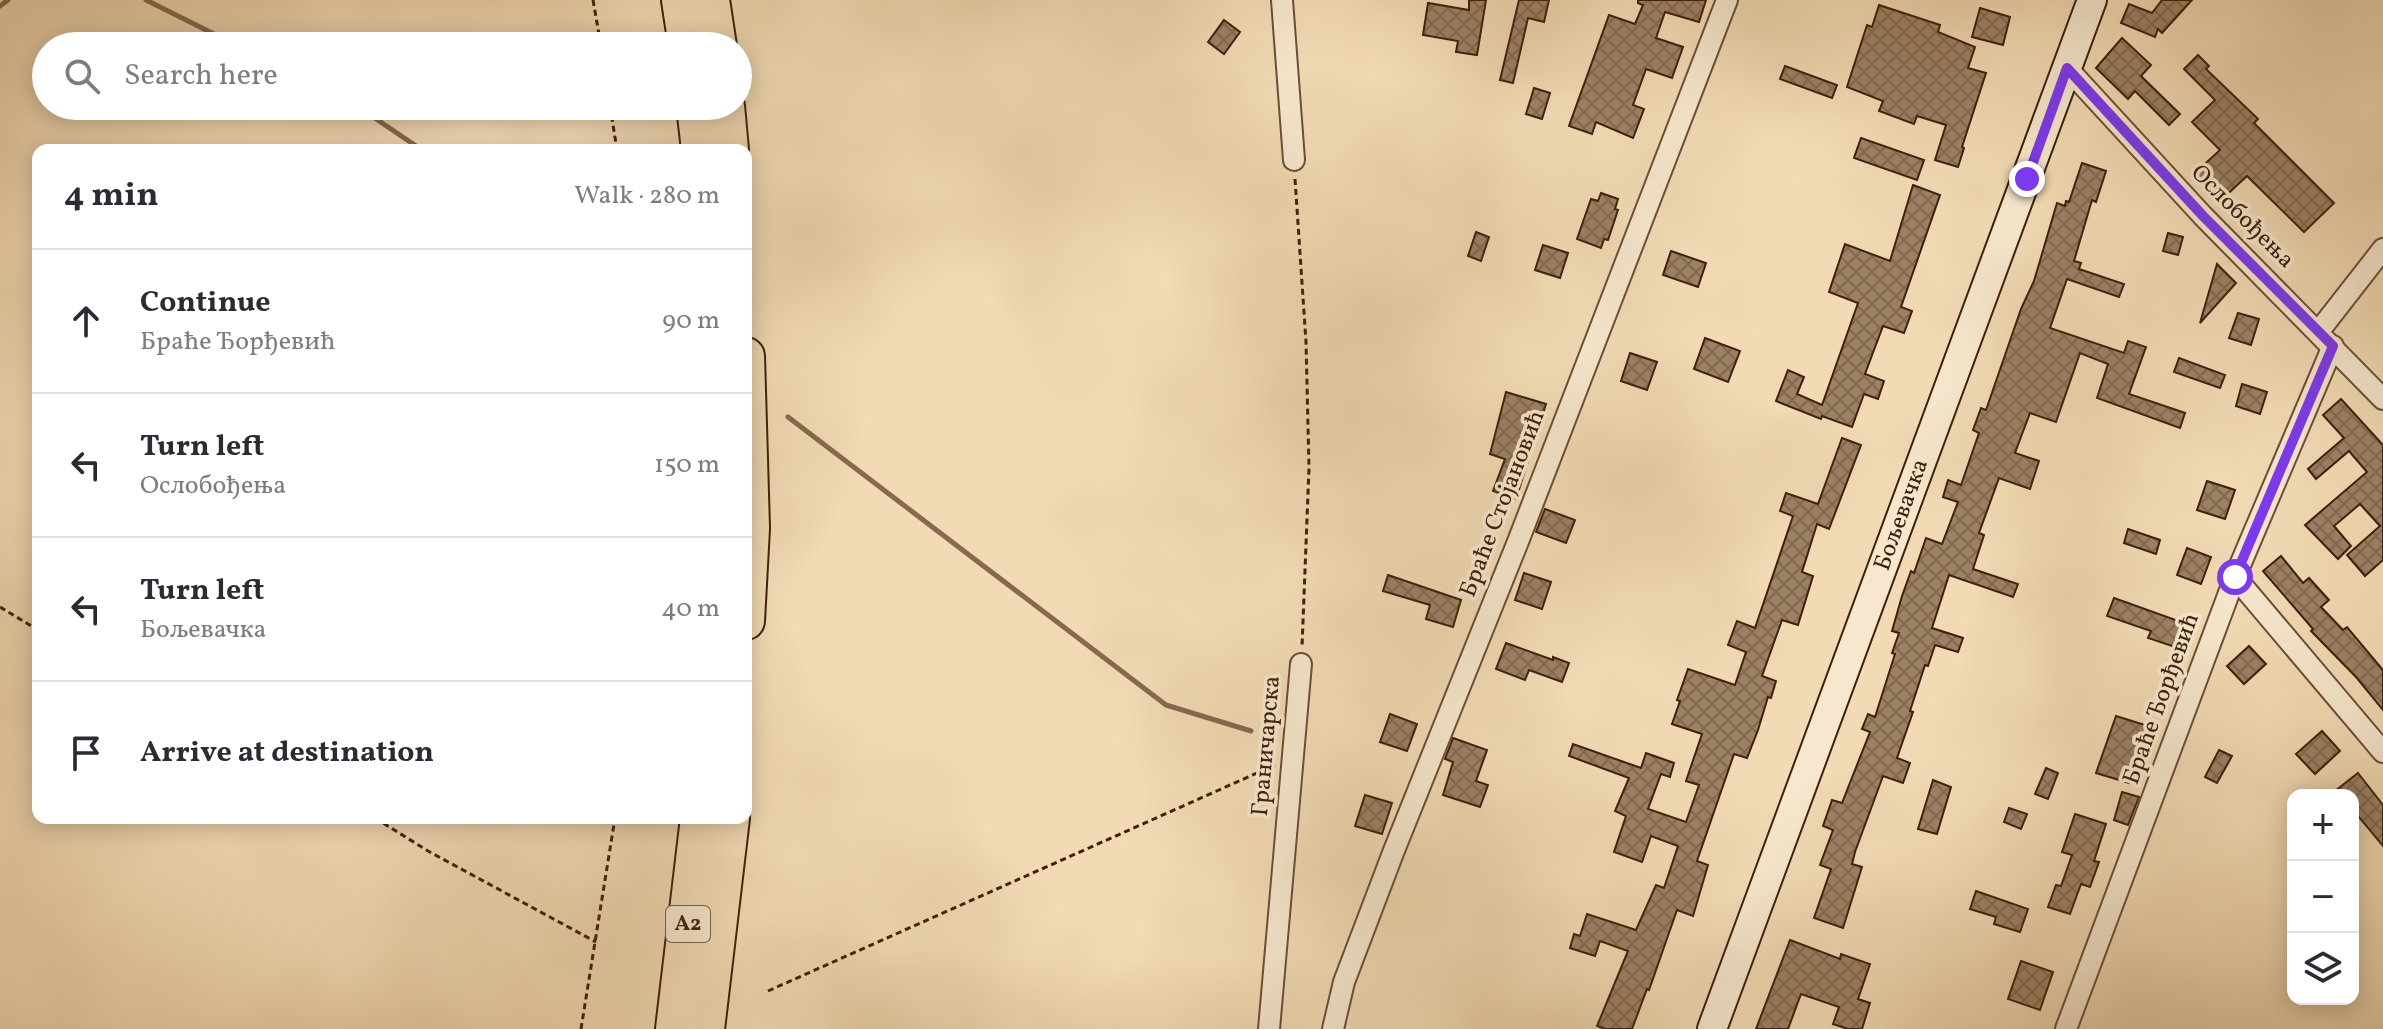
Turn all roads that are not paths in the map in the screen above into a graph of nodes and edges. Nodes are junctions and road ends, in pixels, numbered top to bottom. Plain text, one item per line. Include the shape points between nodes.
1 (680, 0) edge
2 (711, 0) edge
3 (1282, 0) edge
4 (1727, 0) edge
5 (2092, 0) edge
6 (685, 32) edge
7 (716, 32) edge
8 (2067, 68) junction
9 (697, 120) edge
10 (727, 120) edge
11 (699, 144) edge
12 (729, 144) edge
13 (1294, 160) road end
14 (2383, 249) edge
15 (2326, 338) junction
16 (2383, 399) edge
17 (2235, 577) junction
18 (1301, 664) road end
19 (2383, 752) edge
20 (698, 824) edge
21 (730, 824) edge
22 (674, 1029) edge
23 (706, 1029) edge
24 (1269, 1029) edge
25 (1333, 1029) edge
26 (1712, 1029) edge
27 (2066, 1029) edge

1 - 6 highway
2 - 7 highway
3 - 13 street
4 - 25 street, Браће Стојановић via 1393,853 1344,982
5 - 8 main road, Бољевачка
8 - 15 street, Ослобођења via 2203,216
8 - 26 main road, Бољевачка
9 - 11 highway
10 - 12 highway
14 - 15 street, Браће Ђорђевић
15 - 16 street, Ослобођења
15 - 17 street, Браће Ђорђевић
17 - 19 street
17 - 27 street, Браће Ђорђевић
18 - 24 street, Граничарска
20 - 22 highway, A2
21 - 23 highway, A2

